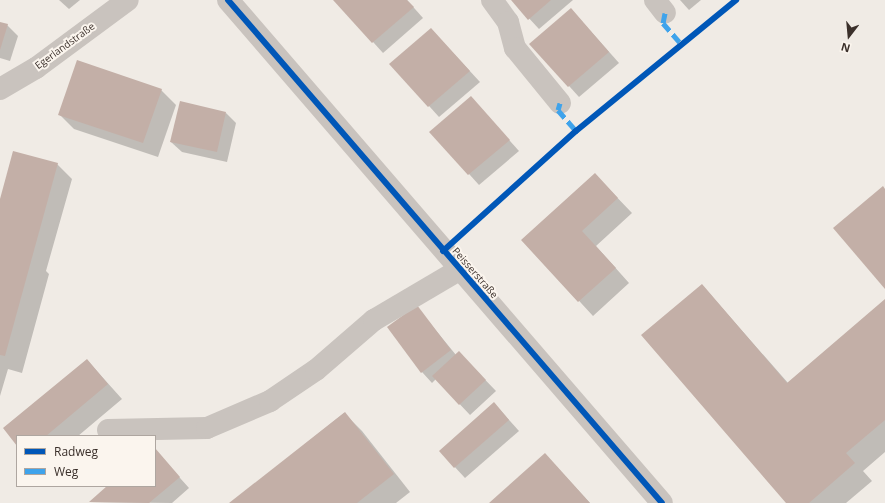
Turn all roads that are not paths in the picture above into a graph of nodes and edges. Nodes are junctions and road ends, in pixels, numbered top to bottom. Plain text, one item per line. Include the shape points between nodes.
1 (128, 0) edge
2 (228, 0) edge
3 (492, 0) edge
4 (0, 89) edge
5 (560, 103) dead end
6 (459, 270) junction
7 (108, 430) dead end
8 (662, 503) edge

1 - 4 street, Egerlandstraße via 36,68
2 - 6 street, Peisserstraße
3 - 5 street via 508,22 515,48
6 - 7 street via 374,320 316,370 270,401 207,428
6 - 8 street, Peisserstraße

